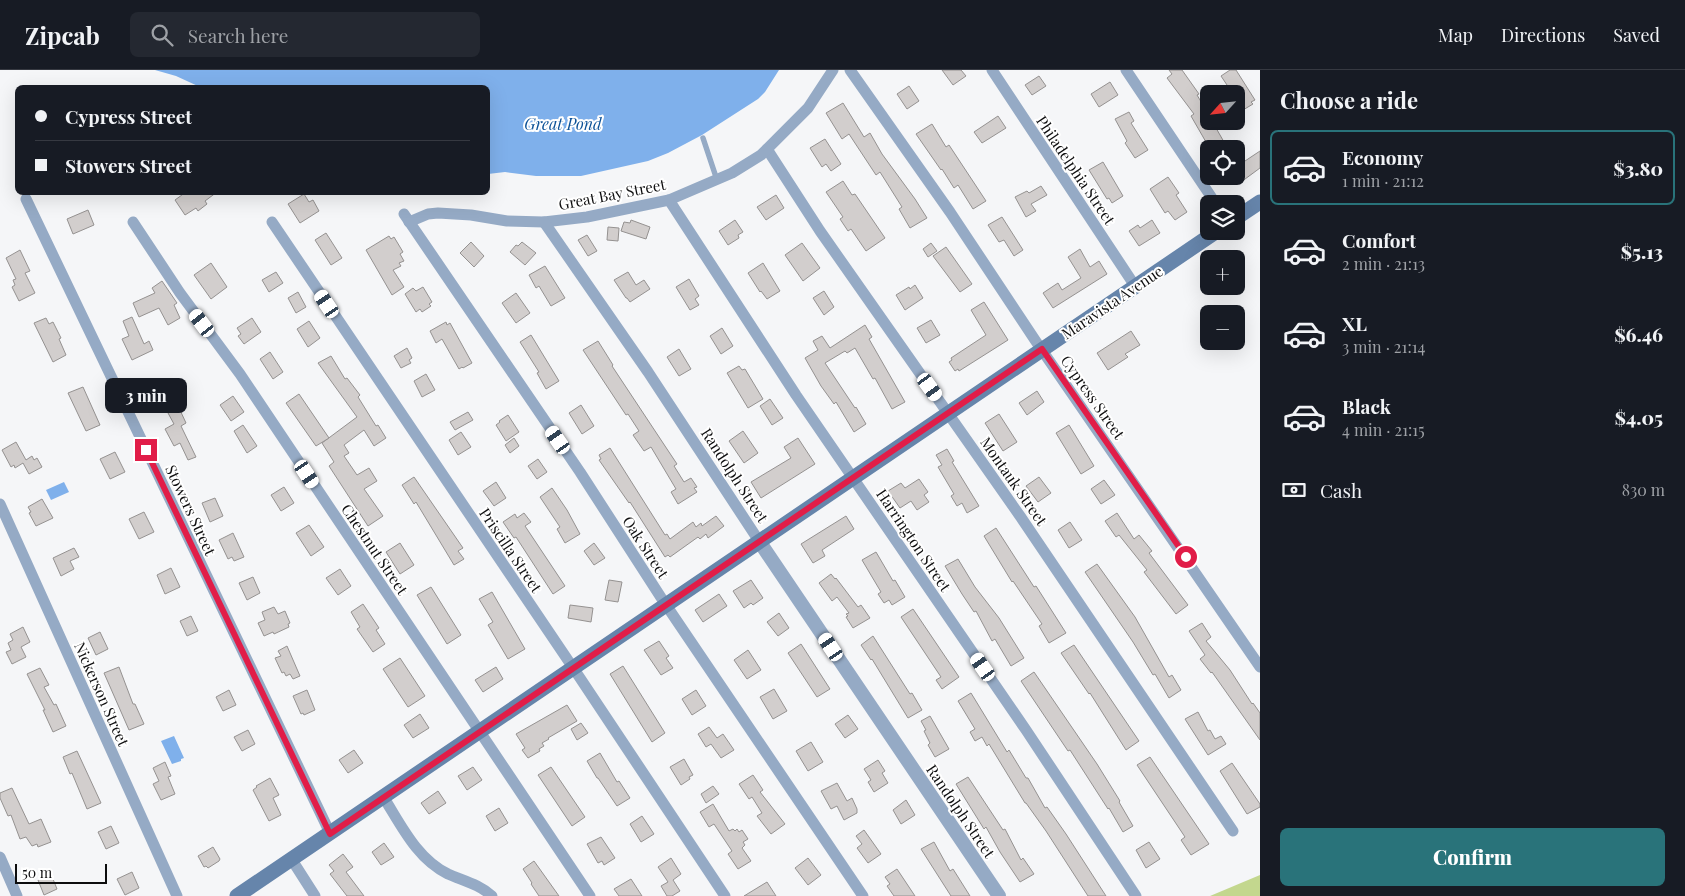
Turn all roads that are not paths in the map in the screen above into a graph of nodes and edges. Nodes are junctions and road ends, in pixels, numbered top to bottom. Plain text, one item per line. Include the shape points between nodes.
1 (833, 70) edge
2 (850, 70) edge
3 (992, 70) edge
4 (1126, 70) edge
5 (703, 138) dead end
6 (767, 149) junction
7 (717, 180) junction
8 (1210, 195) edge
9 (26, 199) dead end
10 (669, 200) junction
11 (1260, 202) edge
12 (1245, 212) edge
13 (406, 218) joint
14 (133, 222) dead end
15 (272, 222) dead end
16 (544, 222) junction
17 (1204, 240) edge
18 (1135, 286) junction
19 (1042, 349) junction
20 (948, 413) junction
21 (853, 478) junction
22 (0, 504) edge
23 (759, 541) junction
24 (666, 605) junction
25 (1260, 667) edge
26 (574, 668) junction
27 (480, 732) junction
28 (384, 798) junction
29 (1234, 831) dead end
30 (330, 834) junction
31 (0, 857) edge
32 (292, 860) junction
33 (247, 891) edge
34 (17, 896) edge
35 (177, 896) edge
36 (237, 896) edge
37 (316, 896) edge
38 (492, 896) edge
39 (590, 896) edge
40 (725, 896) edge
41 (863, 896) edge
42 (999, 896) edge
43 (1136, 896) edge

1 - 6 street, Great Bay Street via 808,108
2 - 19 street, Cypress Street
3 - 18 street, Philadelphia Street
4 - 8 street
5 - 7 lane
6 - 7 street, Great Bay Street via 753,161
6 - 20 street, Montauk Street via 820,231
7 - 10 street, Great Bay Street
9 - 30 street, Stowers Street
10 - 16 street, Great Bay Street via 587,217
10 - 21 street, Harrington Street
11 - 12 main road
13 - 16 street, Great Bay Street via 438,213
13 - 24 street, Oak Street via 580,472
14 - 27 street, Chestnut Street via 240,374
15 - 26 street, Priscilla Street
16 - 23 street, Randolph Street
17 - 18 main road, Maravista Avenue
18 - 19 main road, Maravista Avenue
19 - 20 main road, Maravista Avenue
19 - 25 street, Cypress Street
20 - 21 main road, Maravista Avenue
20 - 29 street, Montauk Street
21 - 23 main road, Maravista Avenue
21 - 43 street, Harrington Street
22 - 35 street, Nickerson Street
23 - 24 main road, Maravista Avenue
23 - 42 street, Randolph Street
24 - 26 main road, Maravista Avenue
24 - 41 street, Oak Street
26 - 27 main road, Maravista Avenue
26 - 40 street, Priscilla Street
27 - 28 main road, Maravista Avenue
27 - 39 street, Chestnut Street
28 - 30 main road, Maravista Avenue
28 - 38 street via 426,860 448,874 478,885
30 - 32 main road, Maravista Avenue
31 - 34 street
32 - 33 main road, Maravista Avenue
32 - 37 street
33 - 36 main road, Maravista Avenue

